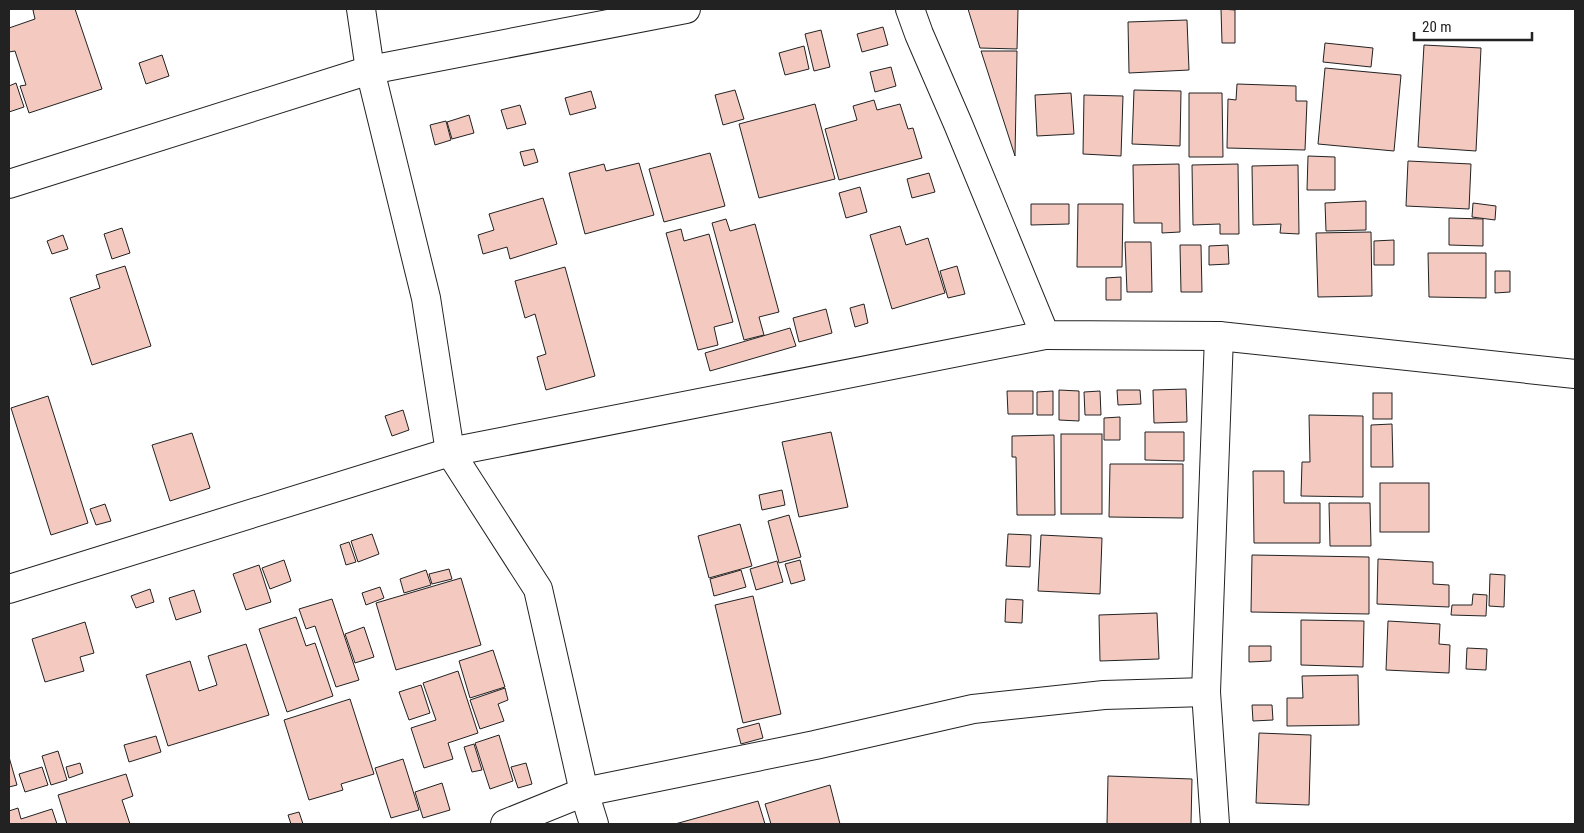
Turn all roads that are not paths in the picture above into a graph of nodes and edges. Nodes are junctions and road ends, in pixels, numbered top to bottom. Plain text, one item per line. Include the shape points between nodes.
1 (361, 9) edge
2 (686, 9) edge
3 (910, 9) edge
4 (370, 70) junction
5 (9, 184) edge
6 (1045, 335) junction
7 (1219, 336) junction
8 (1575, 374) edge
9 (450, 452) junction
10 (9, 589) edge
11 (1206, 692) junction
12 (584, 792) junction
13 (505, 824) edge
14 (594, 824) edge
15 (1215, 824) edge

1 - 4 street
2 - 4 street
3 - 6 street
4 - 5 street
4 - 9 street via 426,298
6 - 7 street
6 - 9 street
7 - 8 street
7 - 11 street
9 - 10 street
9 - 12 street via 538,589
11 - 12 street via 1104,695 973,709
11 - 15 street
12 - 13 street
12 - 14 street

